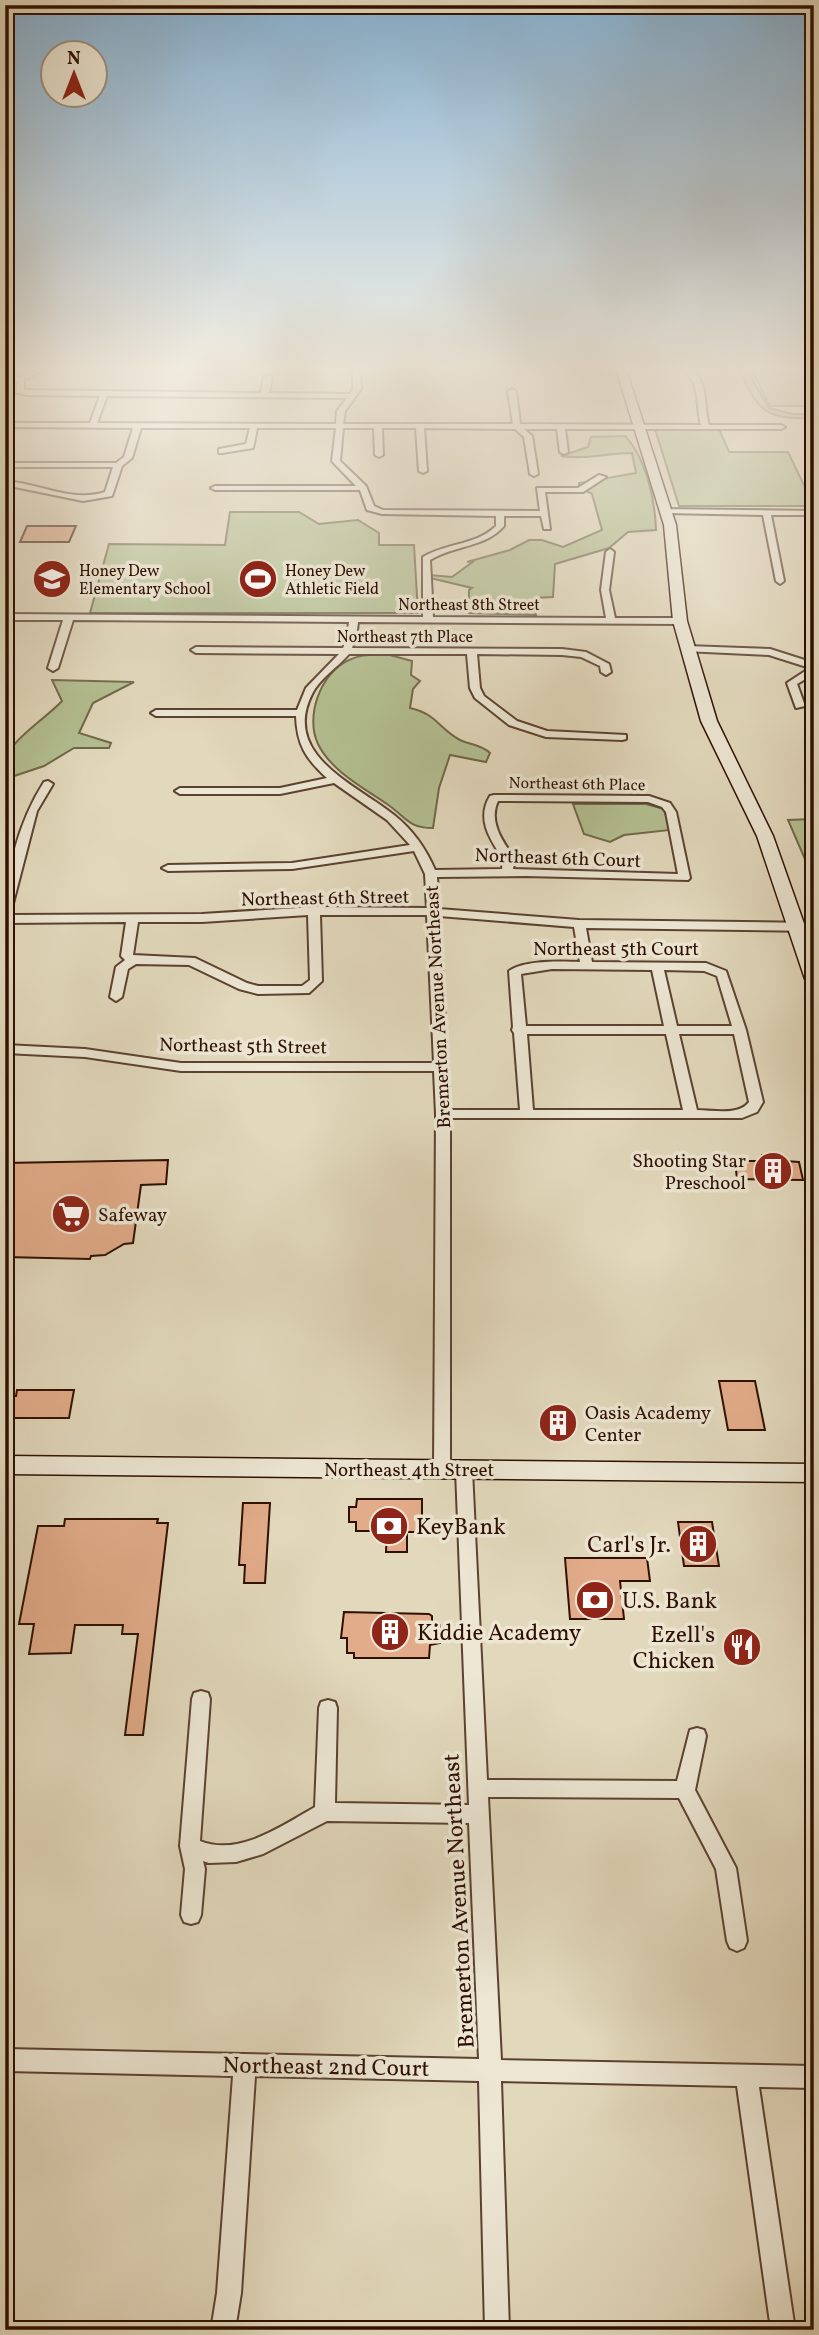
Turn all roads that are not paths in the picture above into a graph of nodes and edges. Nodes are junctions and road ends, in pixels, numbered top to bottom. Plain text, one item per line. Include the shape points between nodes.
1 (114, 478) edge
2 (353, 478) edge
3 (600, 478) edge
4 (654, 478) edge
5 (5, 483) edge
6 (215, 488) dead end
7 (363, 488) junction
8 (664, 511) junction
9 (766, 511) junction
10 (814, 513) edge
11 (500, 514) junction
12 (544, 514) junction
13 (547, 527) dead end
14 (610, 552) dead end
15 (780, 581) dead end
16 (5, 617) edge
17 (69, 617) junction
18 (354, 619) junction
19 (428, 620) junction
20 (611, 621) junction
21 (680, 621) junction
22 (687, 649) junction
23 (196, 650) dead end
24 (344, 651) junction
25 (472, 652) junction
26 (54, 668) dead end
27 (814, 668) edge
28 (606, 671) dead end
29 (800, 706) dead end
30 (156, 712) dead end
31 (301, 712) junction
32 (622, 737) dead end
33 (334, 780) junction
34 (48, 784) dead end
35 (180, 791) dead end
36 (418, 847) junction
37 (168, 868) dead end
38 (507, 873) junction
39 (431, 874) junction
40 (684, 878) joint
41 (314, 911) junction
42 (432, 912) junction
43 (5, 916) edge
44 (132, 919) junction
45 (579, 924) junction
46 (805, 926) edge
47 (133, 960) junction
48 (587, 965) junction
49 (657, 966) junction
50 (814, 979) edge
51 (116, 997) dead end
52 (518, 1030) junction
53 (672, 1030) junction
54 (740, 1030) junction
55 (5, 1049) edge
56 (439, 1067) junction
57 (527, 1113) junction
58 (443, 1114) junction
59 (691, 1114) junction
60 (5, 1465) edge
61 (453, 1470) junction
62 (814, 1473) edge
63 (201, 1699) dead end
64 (328, 1708) dead end
65 (697, 1736) dead end
66 (478, 1788) junction
67 (685, 1790) junction
68 (325, 1812) junction
69 (479, 1814) junction
70 (190, 1846) junction
71 (191, 1915) dead end
72 (737, 1941) dead end
73 (5, 2060) edge
74 (245, 2065) junction
75 (490, 2068) junction
76 (747, 2075) junction
77 (814, 2077) edge
78 (223, 2330) edge
79 (497, 2330) edge
80 (783, 2330) edge

1 - 5 street via 109,494 102,497 69,497 32,485
2 - 7 street
3 - 12 street via 580,490 540,490
4 - 8 main road
6 - 7 street
7 - 11 street via 372,510
8 - 9 street
8 - 21 main road
9 - 10 street
9 - 15 street
11 - 12 street
11 - 19 street via 500,526 492,535 426,559
12 - 13 street
14 - 20 street via 605,590
16 - 17 street, Northeast 8th Street
17 - 18 street, Northeast 8th Street
17 - 26 street
18 - 19 street, Northeast 8th Street
18 - 24 street, Bremerton Avenue Northeast via 351,641
19 - 20 street, Northeast 8th Street
20 - 21 street, Northeast 8th Street
21 - 22 main road
22 - 27 street via 770,652
22 - 46 main road via 719,748
23 - 24 street, Northeast 7th Place
24 - 25 street, Northeast 7th Place
24 - 31 street, Bremerton Avenue Northeast via 312,683
25 - 28 street, Northeast 7th Place via 583,654 604,664
25 - 32 street via 480,698 513,723 545,734
27 - 29 street via 792,683
30 - 31 street
31 - 33 street, Bremerton Avenue Northeast via 305,747
33 - 35 street via 281,791
33 - 36 street, Bremerton Avenue Northeast via 393,819
34 - 43 street via 32,811
36 - 37 street via 292,866
36 - 39 street, Bremerton Avenue Northeast
38 - 39 street, Northeast 6th Court
38 - 40 street, Northeast 6th Court
38 - 40 street, Northeast 6th Place via 509,859 490,830 490,803 494,798 529,796 659,802 671,812
39 - 42 street, Bremerton Avenue Northeast
41 - 42 street, Northeast 6th Street
41 - 44 street, Northeast 6th Street
41 - 47 street via 318,968 313,986 305,990 249,989 191,961
42 - 45 street, Northeast 6th Street
42 - 56 street, Bremerton Avenue Northeast
43 - 44 street, Northeast 6th Street
44 - 47 street via 127,950
45 - 46 street, Northeast 6th Street
45 - 48 street
46 - 50 main road
47 - 51 street via 122,967
48 - 49 street, Northeast 5th Court
48 - 52 street, Northeast 5th Court via 535,965 515,971
49 - 53 street
49 - 54 street, Northeast 5th Court via 717,970
52 - 53 street
52 - 57 street
53 - 54 street
53 - 59 street
54 - 59 street via 756,1102 752,1109 742,1114
55 - 56 street, Northeast 5th Street via 85,1053 189,1067
56 - 58 street, Bremerton Avenue Northeast
57 - 58 street
57 - 59 street
58 - 61 street, Bremerton Avenue Northeast
60 - 61 main road, Northeast 4th Street
61 - 62 main road, Northeast 4th Street
61 - 66 street, Bremerton Avenue Northeast
63 - 70 street
64 - 68 street
65 - 67 street
66 - 67 street
66 - 69 street, Bremerton Avenue Northeast
67 - 72 street via 726,1868
68 - 69 street
68 - 70 street via 263,1845 236,1853 209,1854
69 - 75 street, Bremerton Avenue Northeast
70 - 71 street via 195,1869
73 - 74 street, Northeast 2nd Court
74 - 75 street, Northeast 2nd Court
74 - 78 street
75 - 76 street, Northeast 2nd Court
75 - 79 street, Bremerton Avenue Northeast
76 - 77 street, Northeast 2nd Court
76 - 80 street

